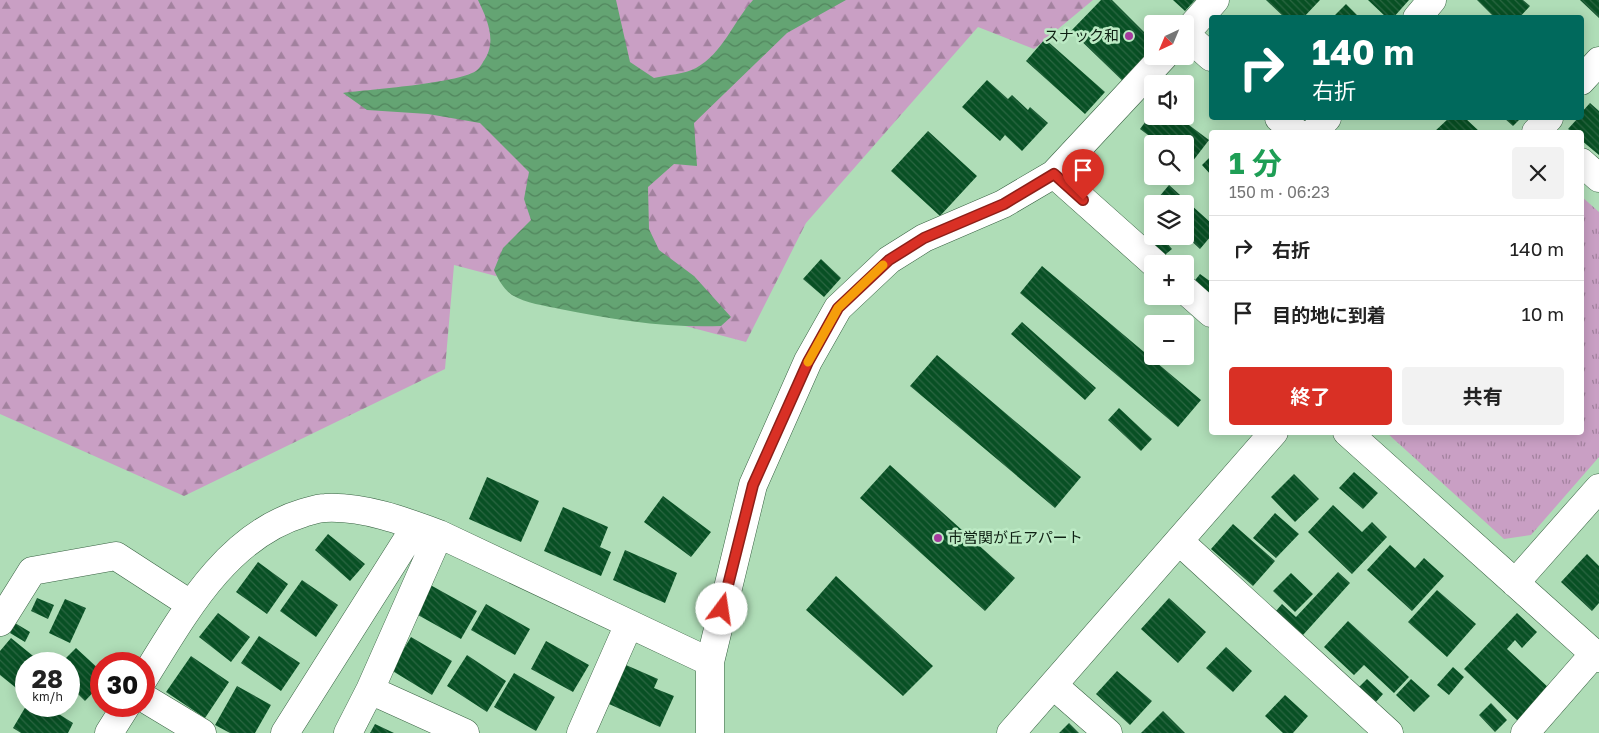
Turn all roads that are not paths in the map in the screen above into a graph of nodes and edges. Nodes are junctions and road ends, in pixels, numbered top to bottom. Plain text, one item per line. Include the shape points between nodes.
1 (1215, 0) edge
2 (1432, 0) edge
3 (1420, 15) edge
4 (1194, 24) edge
5 (1194, 42) edge
6 (1209, 55) edge
7 (1599, 61) edge
8 (1156, 65) edge
9 (1584, 78) edge
10 (1281, 120) edge
11 (1325, 120) edge
12 (1294, 130) edge
13 (1316, 130) edge
14 (1584, 165) edge
15 (1054, 174) junction
16 (1599, 178) edge
17 (1145, 255) edge
18 (1194, 298) edge
19 (1209, 311) edge
20 (1271, 435) edge
21 (1350, 435) edge
22 (1599, 488) edge
23 (428, 530) junction
24 (1179, 541) junction
25 (1515, 583) junction
26 (190, 604) junction
27 (0, 622) edge
28 (629, 624) junction
29 (1597, 656) edge
30 (155, 660) edge
31 (710, 662) junction
32 (1053, 685) junction
33 (370, 690) junction
34 (155, 705) edge
35 (119, 717) edge
36 (109, 733) edge
37 (202, 733) edge
38 (285, 733) edge
39 (348, 733) edge
40 (465, 733) edge
41 (581, 733) edge
42 (710, 733) edge
43 (1011, 733) edge
44 (1108, 733) edge
45 (1389, 733) edge
46 (1525, 733) edge

1 - 4 street
2 - 3 street
5 - 6 street
7 - 9 street
8 - 15 street
10 - 12 street
11 - 13 street
14 - 16 street
15 - 17 street
15 - 31 street via 1004,204 924,238 889,260 838,308 808,362 753,485
18 - 19 street
20 - 24 street
21 - 25 street
22 - 25 street
23 - 26 street via 348,508 323,508 289,518 260,532 237,552
23 - 28 street
23 - 33 street
23 - 38 street
24 - 32 street
24 - 45 street
25 - 29 street
26 - 27 street via 116,556 32,571
26 - 30 street
28 - 31 street
28 - 41 street
29 - 46 street
31 - 42 street
32 - 43 street
32 - 44 street
33 - 39 street
33 - 40 street
34 - 37 street
35 - 36 street

